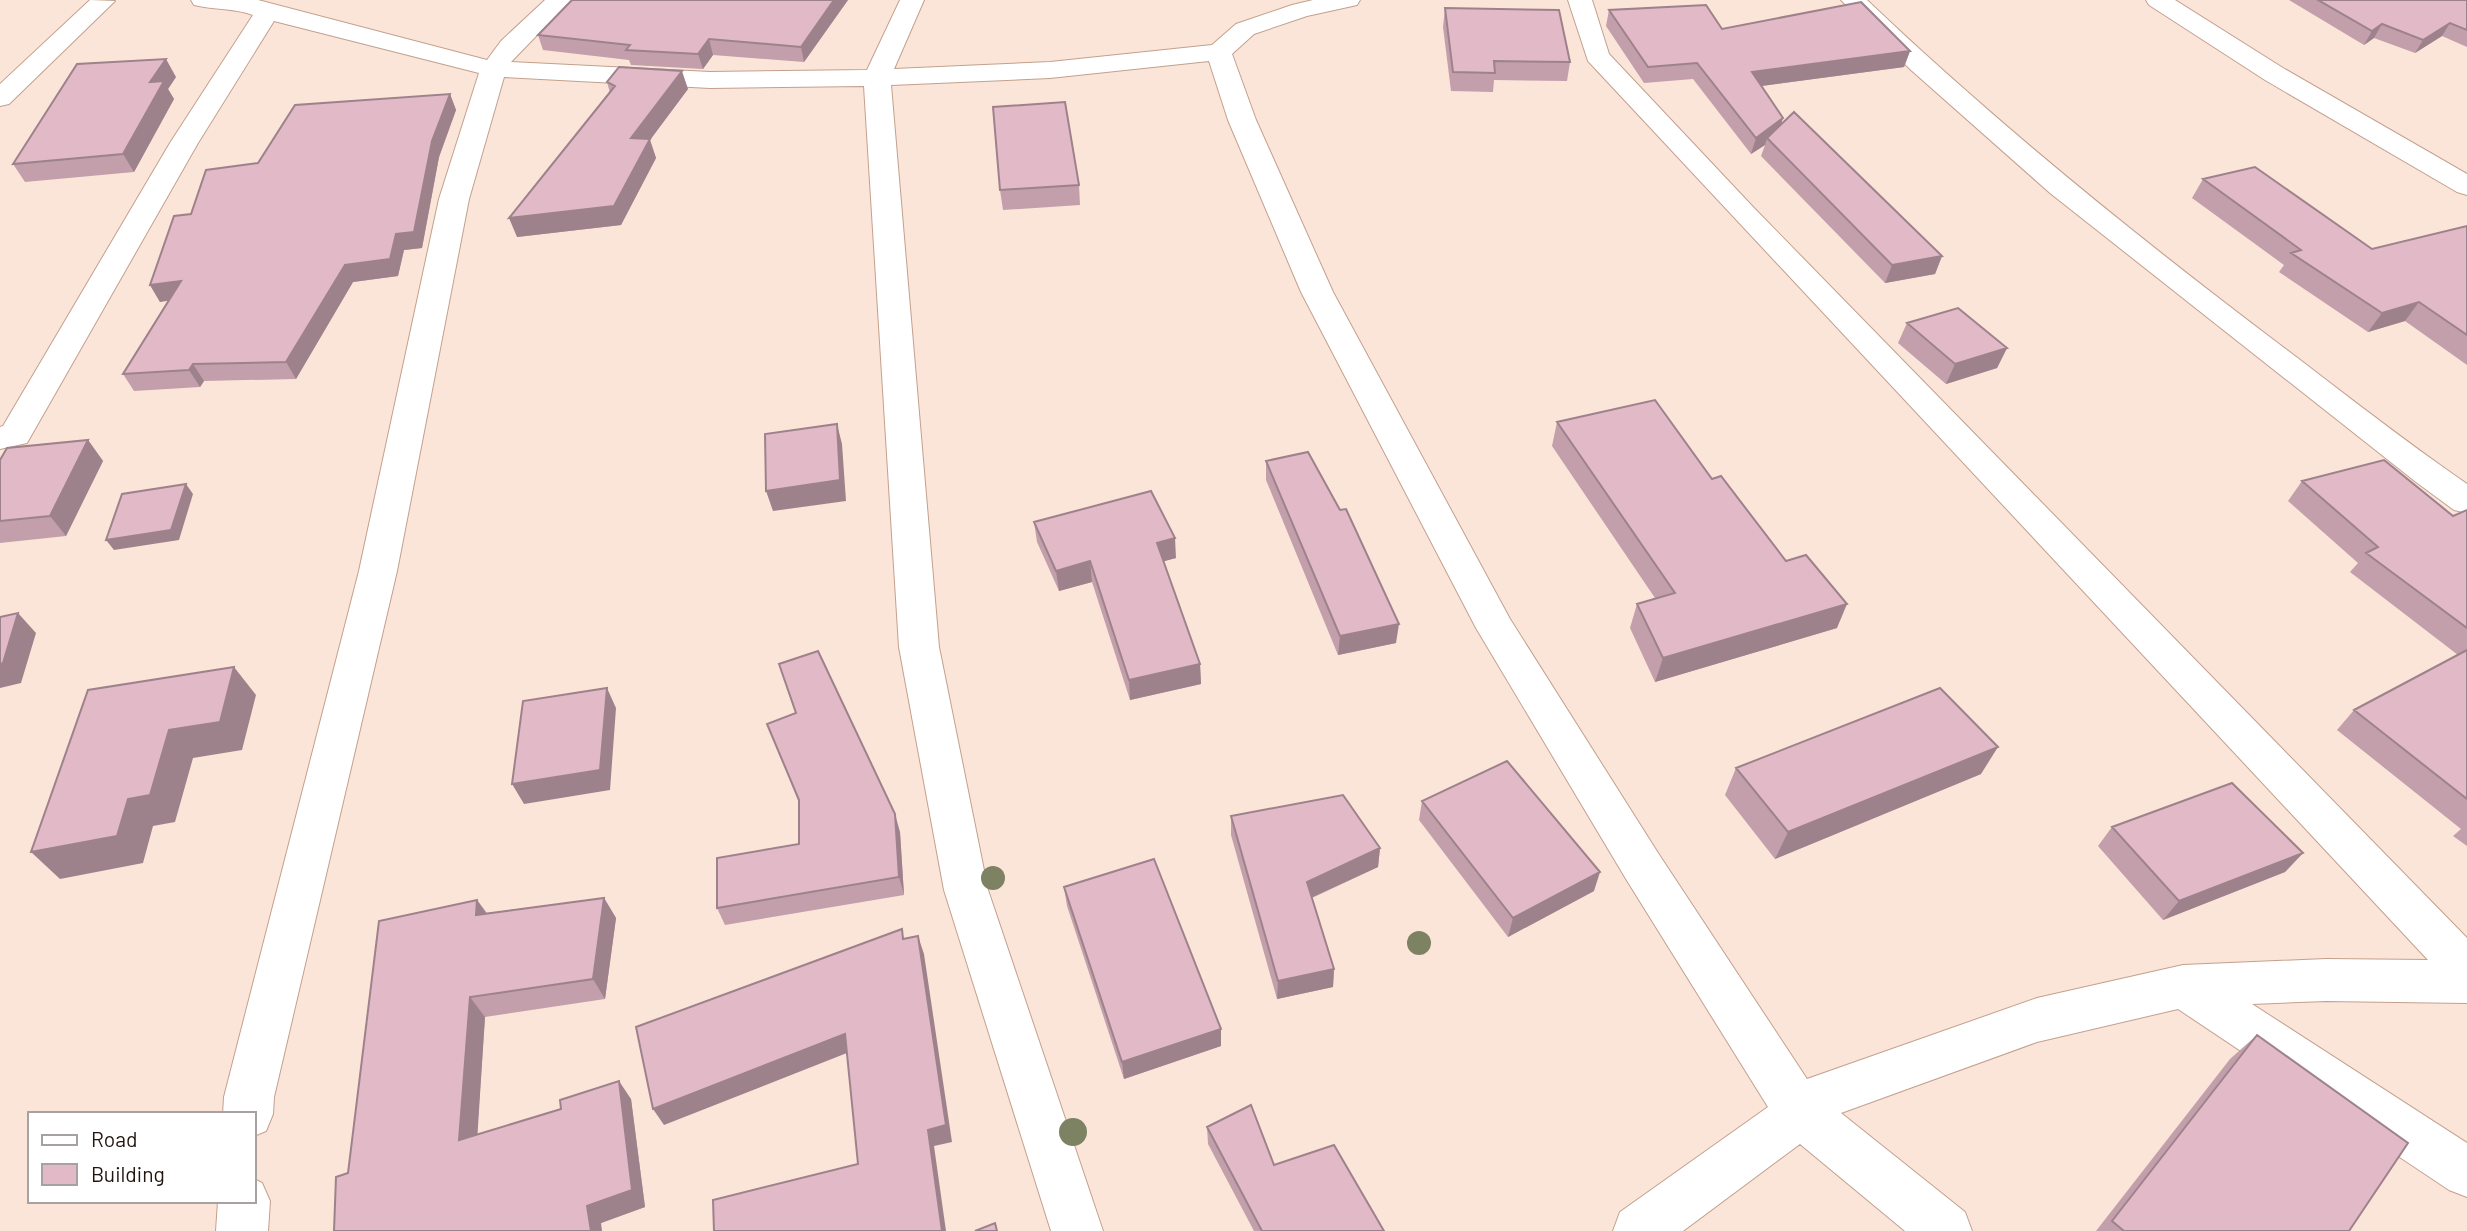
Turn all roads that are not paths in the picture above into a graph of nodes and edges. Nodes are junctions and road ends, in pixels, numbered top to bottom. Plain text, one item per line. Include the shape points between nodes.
1 (203, 0) edge
2 (559, 0) edge
3 (912, 0) edge
4 (1348, 0) edge
5 (1580, 0) edge
6 (1853, 0) edge
7 (2158, 0) edge
8 (102, 1) edge
9 (267, 12) junction
10 (1220, 51) junction
11 (493, 69) junction
12 (877, 78) junction
13 (0, 98) edge
14 (2467, 186) edge
15 (0, 438) edge
16 (2467, 501) edge
17 (2467, 970) edge
18 (2467, 982) edge
19 (2183, 986) junction
20 (248, 1112) edge
21 (1800, 1112) junction
22 (2467, 1172) edge
23 (244, 1203) edge
24 (242, 1231) edge
25 (1077, 1231) edge
26 (1639, 1231) edge
27 (1946, 1231) edge

1 - 9 street via 243,3
2 - 11 street via 510,46
3 - 12 street
4 - 10 street via 1245,29
5 - 17 street via 1597,56
6 - 16 street via 1918,66 2056,185
7 - 14 street via 2274,74
8 - 13 street
9 - 11 street
9 - 15 street via 184,143 15,435
10 - 12 street via 1049,70
10 - 21 street via 1242,120 1317,292 1495,628
11 - 12 street via 710,80
11 - 20 street via 454,199 379,571
12 - 25 street via 919,647 965,890
18 - 19 street via 2326,980
19 - 21 street via 2037,1020 1827,1094
19 - 22 street
21 - 26 street
21 - 27 street
23 - 24 street

